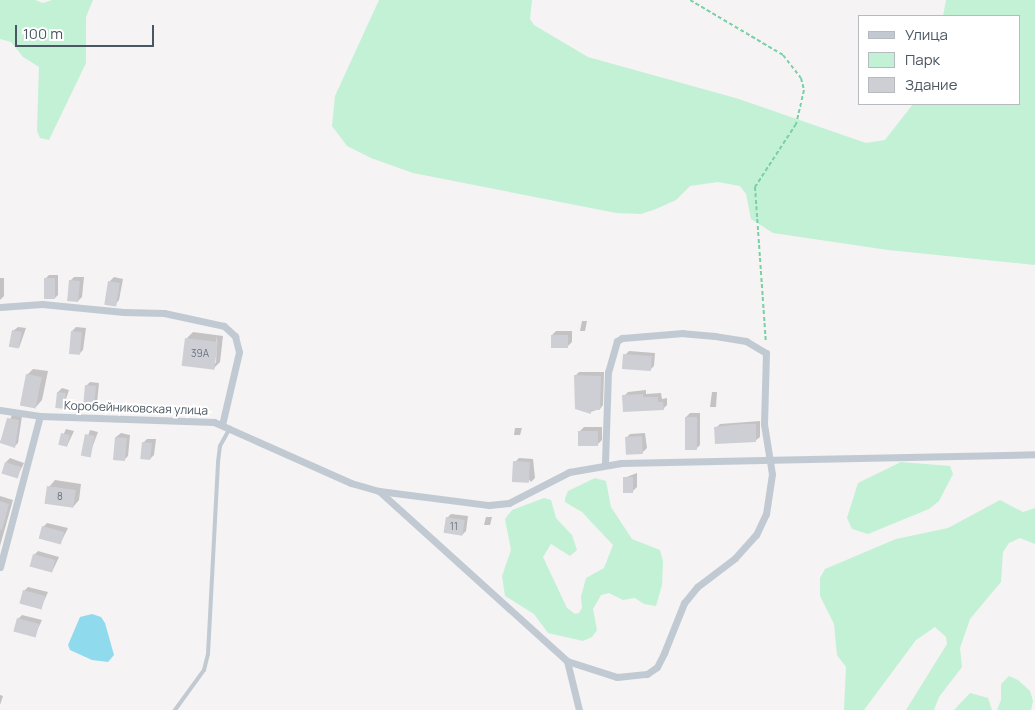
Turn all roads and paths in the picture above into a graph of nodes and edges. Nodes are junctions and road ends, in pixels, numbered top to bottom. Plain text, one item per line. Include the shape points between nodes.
1 (690, 0) edge
2 (0, 307) edge
3 (766, 353) junction
4 (0, 410) edge
5 (40, 416) junction
6 (222, 425) junction
7 (230, 428) junction
8 (1035, 454) edge
9 (772, 459) junction
10 (605, 464) junction
11 (379, 491) junction
12 (0, 567) edge
13 (568, 661) junction
14 (175, 710) edge
15 (579, 710) edge

1 - 3 path via 783,55 801,78 804,90 796,124 755,187
2 - 6 street via 42,304 173,313 224,326 235,336 239,352
3 - 9 street via 765,440
3 - 10 street via 746,342 707,335 683,333 622,338 615,346 608,372
4 - 5 street, Коробейниковская улица
5 - 6 street, Коробейниковская улица via 196,419
5 - 12 street
6 - 7 street, Коробейниковская улица
7 - 11 street, Коробейниковская улица via 352,483
7 - 14 lane via 220,446 218,462 208,654 204,670
8 - 9 street, Коробейниковская улица
9 - 10 street, Коробейниковская улица
9 - 13 street via 770,496 762,524 748,546 697,587 684,603 657,667 647,674 617,677
10 - 11 street, Коробейниковская улица via 569,472 499,505
11 - 13 street
13 - 15 street

